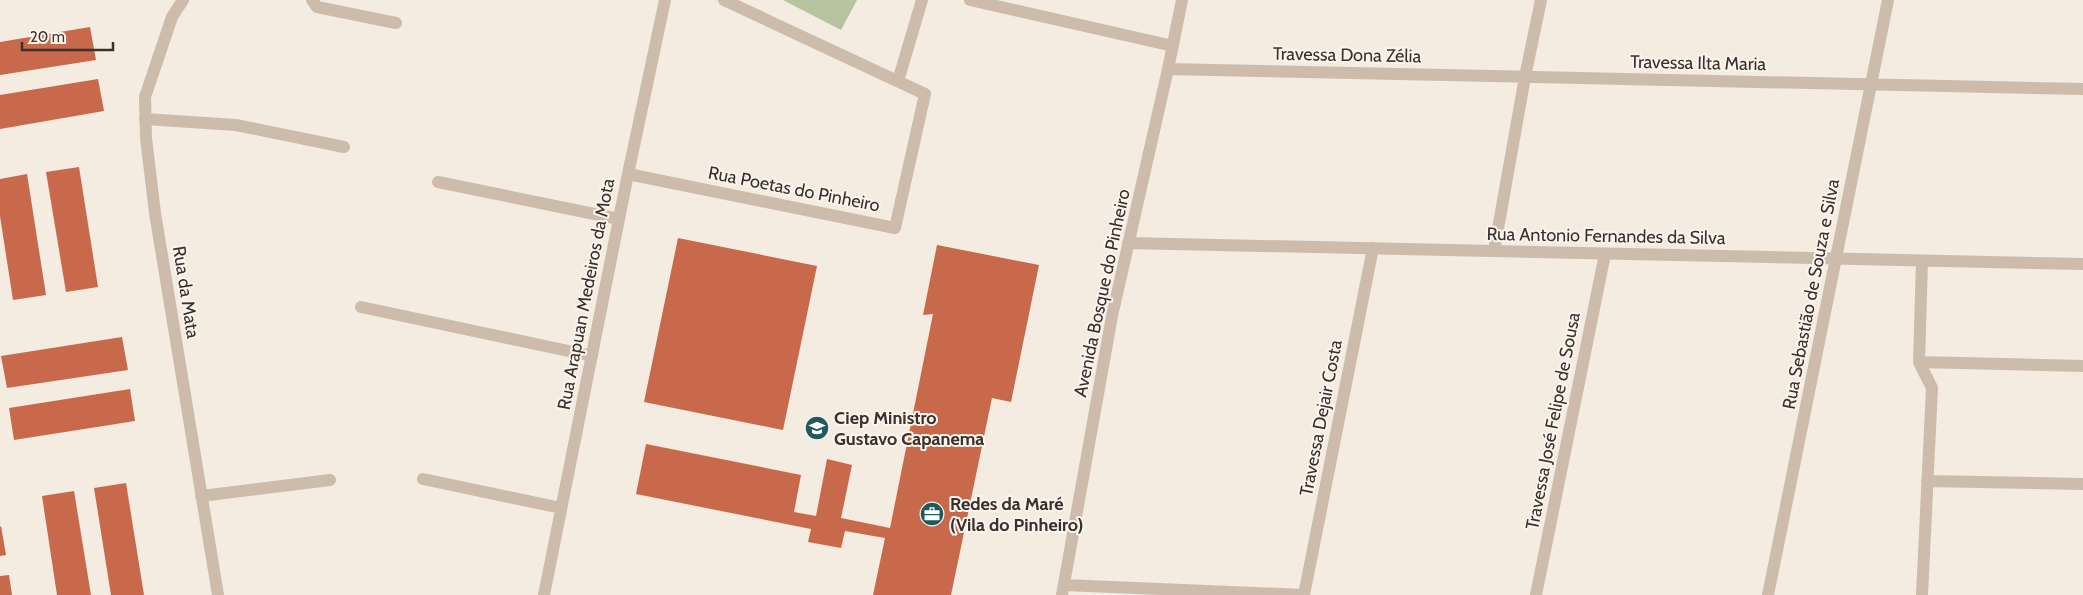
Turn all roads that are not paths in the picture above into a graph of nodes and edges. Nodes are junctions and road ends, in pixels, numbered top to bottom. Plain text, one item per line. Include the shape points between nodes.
1 (183, 0) edge
2 (312, 0) edge
3 (665, 0) edge
4 (724, 0) edge
5 (922, 0) edge
6 (970, 0) edge
7 (1182, 0) edge
8 (1541, 0) edge
9 (1888, 0) edge
10 (396, 23) dead end
11 (1173, 46) junction
12 (1168, 69) junction
13 (1525, 77) junction
14 (898, 81) junction
15 (1871, 84) junction
16 (2083, 89) edge
17 (145, 120) junction
18 (344, 147) dead end
19 (628, 174) junction
20 (438, 182) dead end
21 (619, 219) junction
22 (1128, 243) junction
23 (1373, 248) junction
24 (1494, 251) junction
25 (1605, 254) junction
26 (1836, 259) junction
27 (1922, 261) junction
28 (2083, 264) edge
29 (362, 307) dead end
30 (592, 356) junction
31 (1918, 362) junction
32 (2083, 366) edge
33 (423, 479) dead end
34 (330, 480) dead end
35 (1927, 481) junction
36 (2083, 484) edge
37 (201, 496) junction
38 (561, 508) junction
39 (1063, 590) edge
40 (218, 595) edge
41 (544, 595) edge
42 (1304, 595) edge
43 (1536, 595) edge
44 (1768, 595) edge
45 (1922, 595) edge

1 - 17 street, Rua da Mata via 172,17 154,64 145,97
2 - 10 street via 317,7
3 - 19 street, Rua Arapuan Medeiros da Mota
4 - 14 street, Rua Poetas do Pinheiro
5 - 14 street
6 - 11 street
7 - 11 street, Avenida Bosque do Pinheiro
8 - 13 street
9 - 15 street, Rua Sebastião de Souza e Silva
11 - 12 street, Avenida Bosque do Pinheiro
12 - 13 street, Travessa Dona Zélia
12 - 22 street, Avenida Bosque do Pinheiro
13 - 15 street, Travessa Ilta Maria
13 - 24 street
14 - 19 street, Rua Poetas do Pinheiro via 924,94 894,228
15 - 16 street, Travessa Ilta Maria
15 - 26 street, Rua Sebastião de Souza e Silva
17 - 18 street via 236,125
17 - 37 street, Rua da Mata via 155,213
19 - 21 street, Rua Arapuan Medeiros da Mota
20 - 21 street
21 - 30 street, Rua Arapuan Medeiros da Mota
22 - 23 street, Rua Antonio Fernandes da Silva
22 - 39 street, Avenida Bosque do Pinheiro
23 - 24 street, Rua Antonio Fernandes da Silva
23 - 42 street, Travessa Dejair Costa
24 - 25 street, Rua Antonio Fernandes da Silva
25 - 26 street, Rua Antonio Fernandes da Silva
25 - 43 street, Travessa José Felipe de Sousa
26 - 27 street, Rua Antonio Fernandes da Silva
26 - 44 street, Rua Sebastião de Souza e Silva
27 - 28 street, Rua Antonio Fernandes da Silva
27 - 31 street
29 - 30 street
30 - 38 street, Rua Arapuan Medeiros da Mota
31 - 32 street
31 - 35 street via 1932,388
33 - 38 street
34 - 37 street
35 - 36 street
35 - 45 street
37 - 40 street, Rua da Mata
38 - 41 street, Rua Arapuan Medeiros da Mota
39 - 42 street

